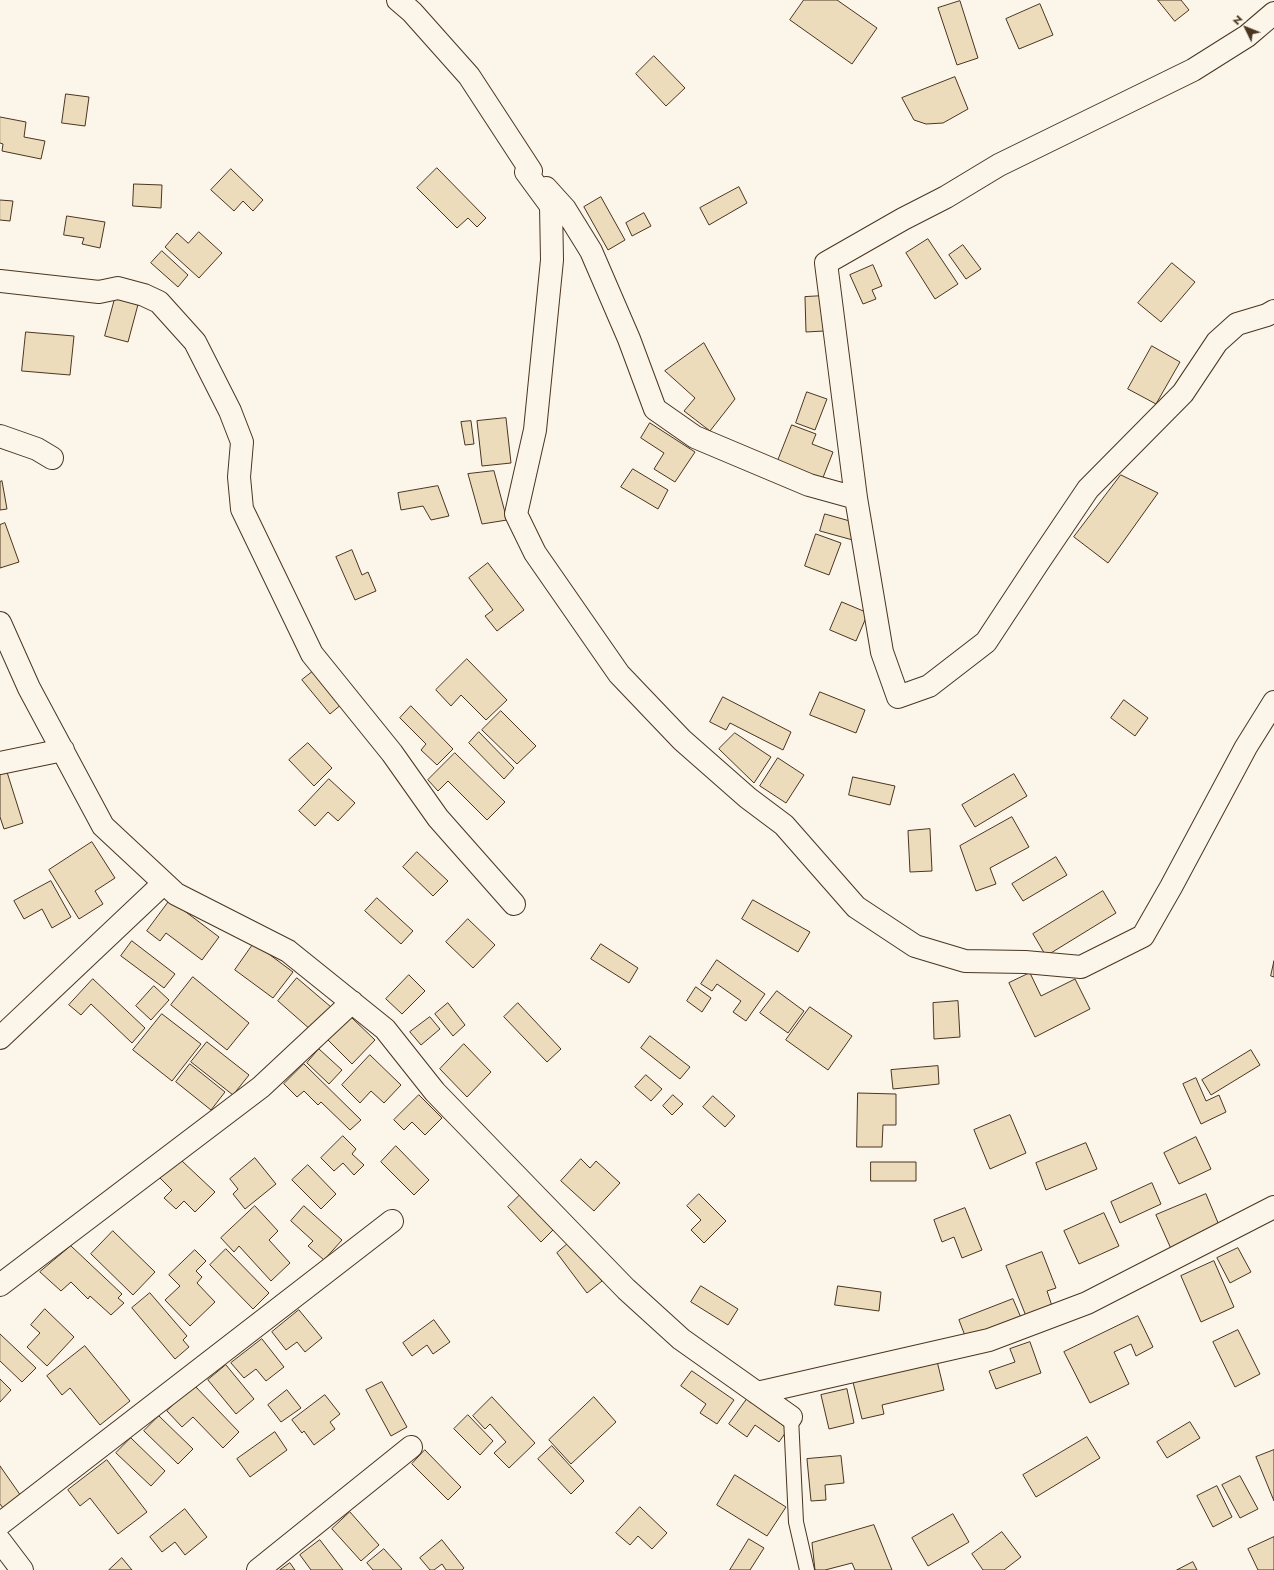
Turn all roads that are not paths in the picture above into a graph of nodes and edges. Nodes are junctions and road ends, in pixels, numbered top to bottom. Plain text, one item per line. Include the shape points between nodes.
1 (398, 0) edge
2 (1274, 13) edge
3 (531, 171) junction
4 (0, 281) edge
5 (1274, 310) edge
6 (0, 436) edge
7 (52, 458) dead end
8 (856, 498) junction
9 (0, 623) edge
10 (1274, 702) edge
11 (63, 750) junction
12 (0, 763) edge
13 (164, 883) junction
14 (514, 904) dead end
15 (352, 1002) junction
16 (0, 1038) edge
17 (1274, 1207) edge
18 (392, 1221) dead end
19 (0, 1285) edge
20 (758, 1393) junction
21 (791, 1417) joint
22 (411, 1446) dead end
23 (0, 1524) edge
24 (0, 1541) edge
25 (22, 1570) edge
26 (258, 1570) edge
27 (807, 1570) edge

1 - 3 street via 412,12 468,76
2 - 8 street via 1247,36 1193,70 999,165 826,263
3 - 8 street via 565,209 591,251 629,339 655,409 695,437 809,485
3 - 10 street via 526,172 550,206 552,260 534,430 516,514 535,553 619,674 682,740 748,798 784,825 856,907 915,946 965,961 1025,962 1081,967 1143,936 1172,887 1246,747
4 - 14 street via 99,292 118,288 144,295 159,302 195,342 230,411 242,442 239,477 242,509 312,654 392,753 438,818
5 - 8 street via 1267,315 1237,324 1217,342 1183,393 1088,489 986,642 929,686 898,697 882,652
6 - 7 street via 37,449
9 - 11 street via 29,688
11 - 12 street
11 - 13 street via 103,826
13 - 15 street via 176,894 288,951
13 - 16 street
15 - 19 street via 261,1086
15 - 20 street via 385,1028 435,1092 626,1289 681,1339
17 - 20 street via 1087,1303 989,1340
18 - 23 street
20 - 21 street
21 - 27 lane via 796,1522
22 - 26 street
24 - 25 street

